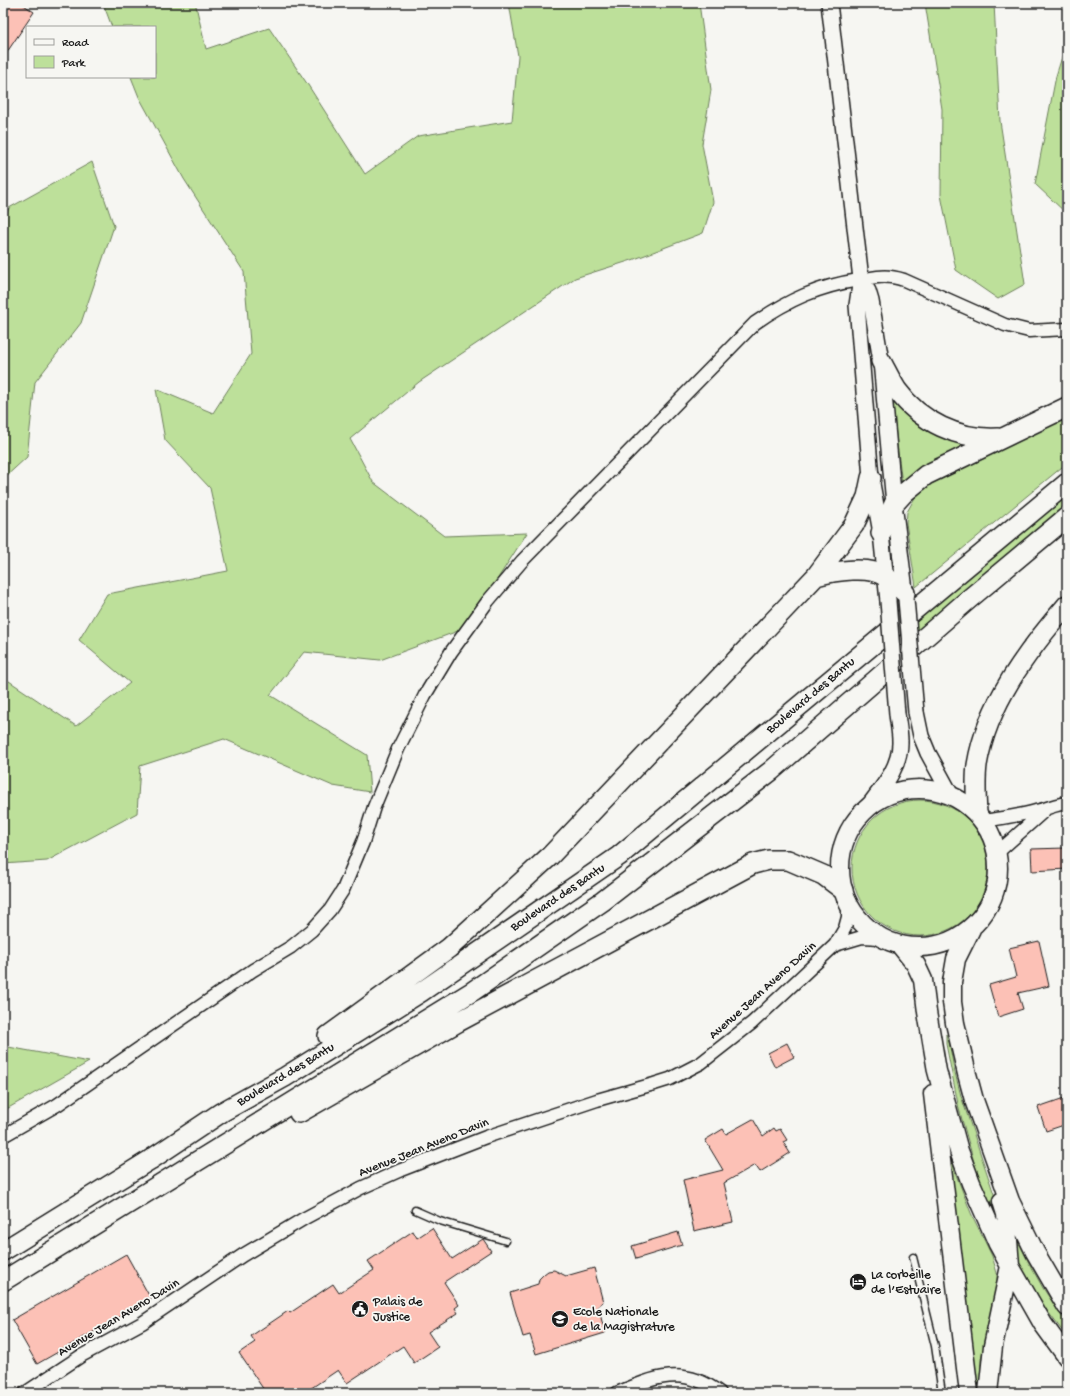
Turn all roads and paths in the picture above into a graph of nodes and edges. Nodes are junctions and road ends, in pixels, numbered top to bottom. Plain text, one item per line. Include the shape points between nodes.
1 (829, 3) edge
2 (861, 279) junction
3 (1067, 329) edge
4 (881, 360) junction
5 (1067, 407) edge
6 (1002, 438) junction
7 (871, 478) junction
8 (1067, 483) edge
9 (894, 504) junction
10 (1067, 517) edge
11 (881, 533) junction
12 (816, 576) junction
13 (886, 576) junction
14 (900, 598) junction
15 (1067, 605) edge
16 (951, 795) junction
17 (1067, 804) edge
18 (1046, 808) junction
19 (864, 812) junction
20 (980, 817) junction
21 (997, 853) junction
22 (846, 897) junction
23 (978, 921) junction
24 (881, 938) junction
25 (835, 945) junction
26 (900, 945) junction
27 (927, 1012) junction
28 (974, 1100) junction
29 (222, 1112) junction
30 (3, 1136) edge
31 (156, 1187) junction
32 (416, 1210) dead end
33 (506, 1241) dead end
34 (3, 1251) edge
35 (913, 1257) dead end
36 (1010, 1266) junction
37 (3, 1281) edge
38 (1067, 1307) edge
39 (1067, 1357) edge
40 (25, 1393) edge
41 (617, 1393) edge
42 (720, 1393) edge
43 (942, 1393) edge
44 (969, 1393) edge
45 (988, 1393) edge

1 - 2 street
2 - 3 street via 891,276 904,280 1005,325 1029,331
2 - 4 street via 871,301
2 - 7 street via 857,305
2 - 30 street via 810,292 755,323 522,561 488,601 451,652 425,695 398,749 343,890 312,930 291,947 253,970 57,1105
4 - 6 highway via 897,389 910,405 932,421 946,429 971,437
4 - 9 street
5 - 6 highway
6 - 9 highway via 926,476
7 - 11 street
7 - 12 highway via 867,497 854,525
8 - 29 highway, Boulevard des Bantu via 619,856 420,992 285,1077
9 - 11 highway
9 - 14 street
10 - 31 highway, Boulevard des Bantu via 771,771 603,901 473,991
11 - 13 street
12 - 13 highway via 833,571 867,571
12 - 29 highway via 550,856 449,948
13 - 14 highway
14 - 16 street, bridge via 921,736
14 - 19 street, bridge via 897,714 899,753 887,781
15 - 20 highway via 1022,661 992,717 977,765
16 - 19 main road via 936,790 905,790 883,798
16 - 20 main road
17 - 18 street
18 - 20 street via 1015,816
18 - 21 street
19 - 22 main road via 844,842 840,866
20 - 21 main road via 990,833
21 - 23 main road via 996,884 989,904
22 - 24 main road via 862,923
22 - 25 street via 848,917
22 - 31 highway via 823,875 788,860 769,860 753,864 458,1022 219,1158
23 - 26 main road via 948,941 924,947
23 - 28 main road via 958,954 952,982 955,1023
24 - 25 street via 862,936
24 - 26 main road
25 - 40 street, Avenue Jean Aveno Davin via 752,1023 701,1063 670,1079 486,1137 361,1188 243,1254 142,1323 82,1356
26 - 27 main road via 916,965 923,980
27 - 36 main road via 937,1071 959,1151 980,1206
27 - 44 main road via 928,1058
28 - 36 main road via 977,1130 1006,1214
28 - 38 main road via 1010,1201 1038,1258
29 - 34 highway, Boulevard des Bantu
31 - 37 highway, Boulevard des Bantu
32 - 33 lane via 440,1221
35 - 43 lane via 935,1346
36 - 39 main road via 1043,1324
36 - 45 main road via 993,1346
41 - 42 street via 658,1378 677,1375 697,1380

